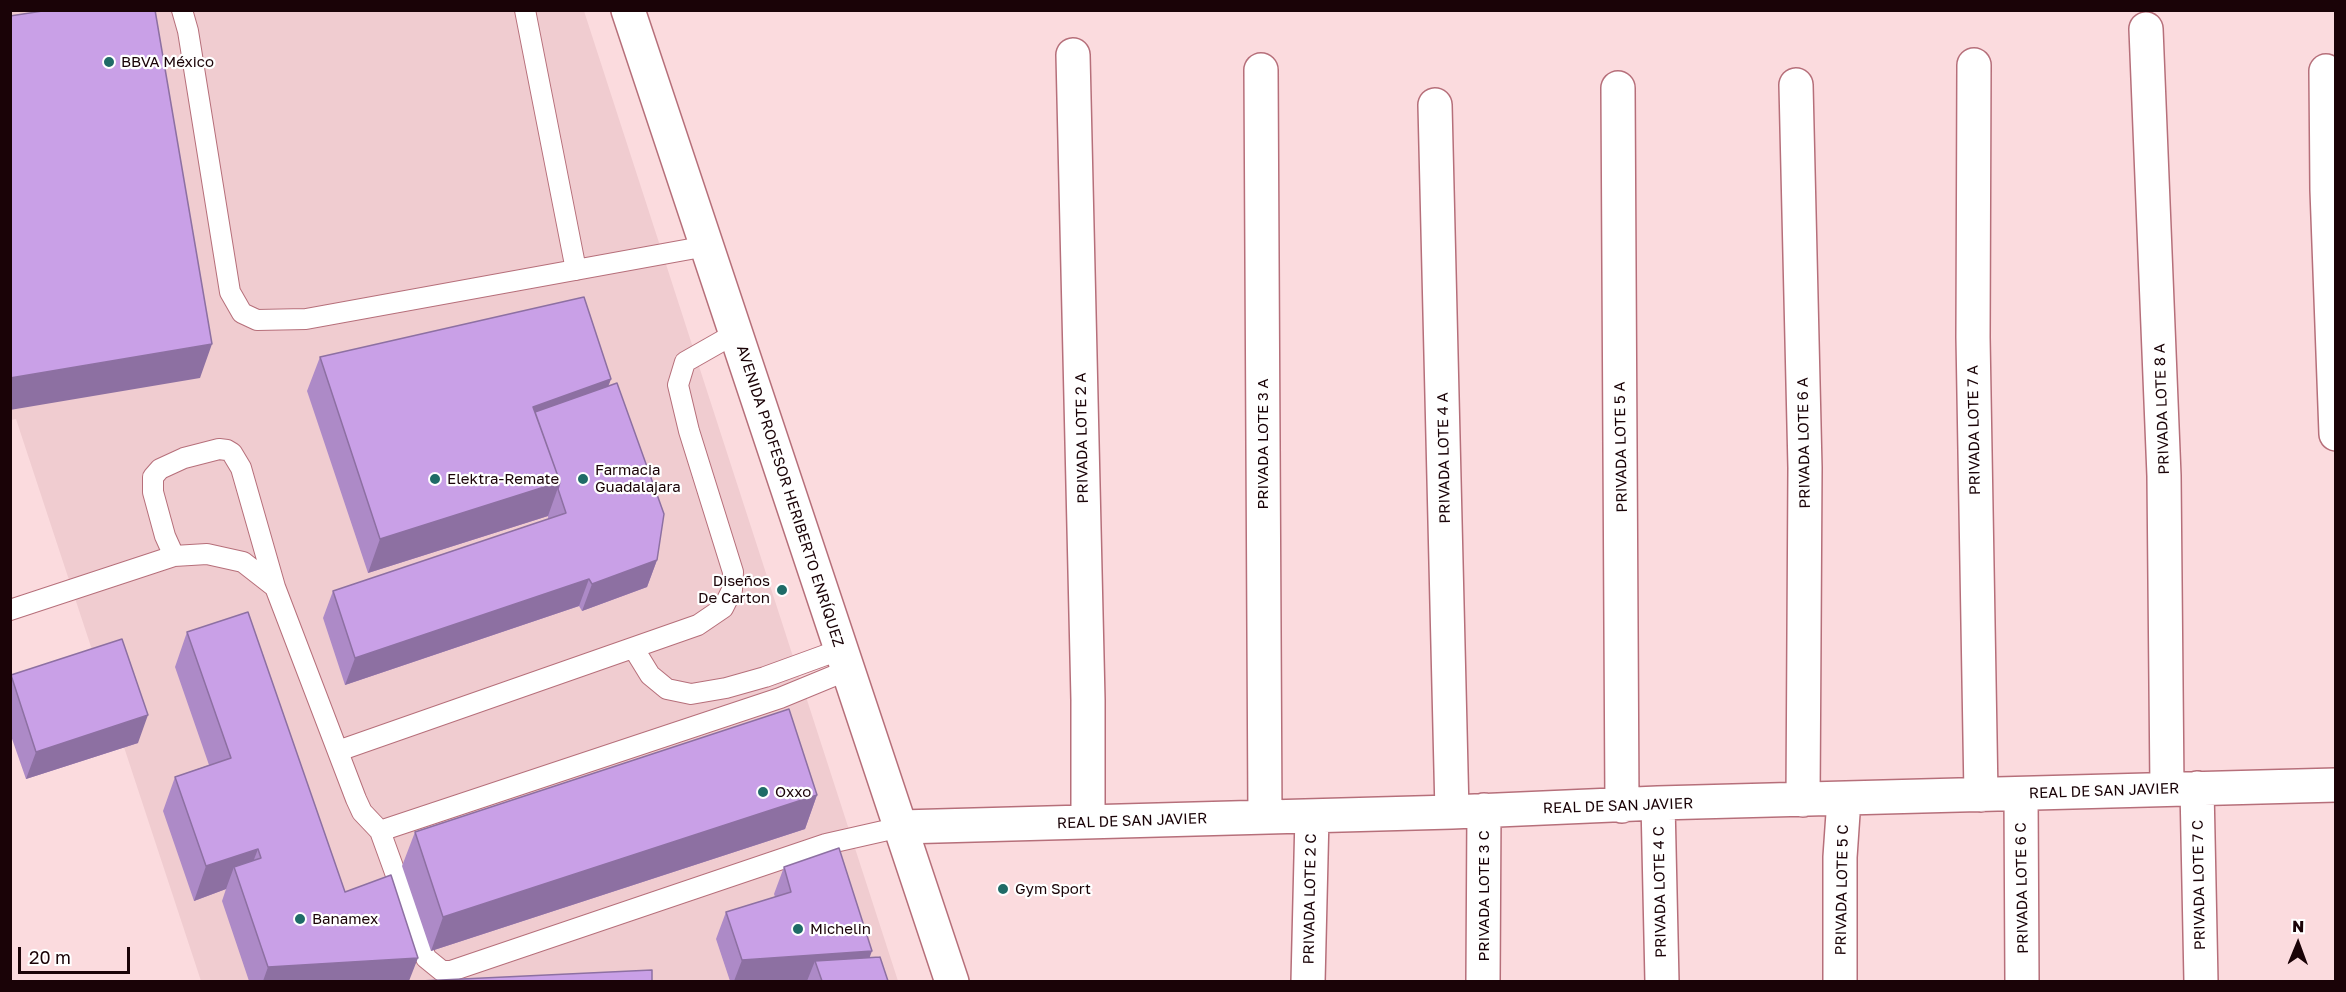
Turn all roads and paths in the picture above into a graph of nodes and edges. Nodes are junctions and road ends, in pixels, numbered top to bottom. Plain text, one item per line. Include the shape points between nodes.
1 (182, 10) edge
2 (525, 10) edge
3 (628, 10) edge
4 (2146, 29) dead end
5 (1073, 55) dead end
6 (1974, 65) dead end
7 (1261, 70) dead end
8 (2326, 71) dead end
9 (1796, 85) dead end
10 (1618, 88) dead end
11 (1435, 105) dead end
12 (707, 246) junction
13 (576, 270) junction
14 (736, 333) junction
15 (2336, 434) edge
16 (174, 556) junction
17 (275, 587) junction
18 (10, 610) edge
19 (634, 649) junction
20 (845, 660) junction
21 (338, 751) junction
22 (2336, 785) edge
23 (2182, 788) junction
24 (2020, 794) junction
25 (1981, 795) junction
26 (1844, 799) junction
27 (1803, 800) junction
28 (1658, 803) junction
29 (1622, 806) junction
30 (1468, 811) junction
31 (1312, 816) junction
32 (1265, 817) junction
33 (1088, 822) junction
34 (901, 827) junction
35 (380, 831) junction
36 (952, 981) edge
37 (1308, 981) edge
38 (1484, 981) edge
39 (1662, 981) edge
40 (1840, 981) edge
41 (2022, 981) edge
42 (2201, 981) edge

1 - 13 lane via 230,292 242,313 257,320 306,319
2 - 13 lane
3 - 12 street, AVENIDA PROFESOR HERIBERTO ENRÍQUEZ
4 - 23 street, PRIVADA LOTE 8 A via 2164,476
5 - 33 street, PRIVADA LOTE 2 A
6 - 25 street, PRIVADA LOTE 7 A via 1972,337
7 - 32 street, PRIVADA LOTE 3 A
8 - 15 street
9 - 27 street, PRIVADA LOTE 6 A via 1805,468
10 - 29 street, PRIVADA LOTE 5 A
11 - 30 street, PRIVADA LOTE 4 A
12 - 13 lane
12 - 14 street, AVENIDA PROFESOR HERIBERTO ENRÍQUEZ
14 - 19 lane via 685,362 678,385 733,572 732,590 723,608 698,626
14 - 20 street, AVENIDA PROFESOR HERIBERTO ENRÍQUEZ
16 - 17 lane via 207,554 243,562
16 - 17 lane via 153,492 153,477 160,469 184,458 227,450 241,468
16 - 18 lane
17 - 21 lane
19 - 20 lane via 658,682 667,689 691,694
19 - 21 lane
20 - 34 street, AVENIDA PROFESOR HERIBERTO ENRÍQUEZ
20 - 35 lane via 780,698
21 - 35 lane via 363,812
22 - 23 street, REAL DE SAN JAVIER
23 - 24 street, REAL DE SAN JAVIER
23 - 42 street, PRIVADA LOTE 7 C
24 - 25 street, REAL DE SAN JAVIER
24 - 41 street, PRIVADA LOTE 6 C
25 - 26 street, REAL DE SAN JAVIER
26 - 27 street, REAL DE SAN JAVIER
26 - 40 street, PRIVADA LOTE 5 C
27 - 28 street, REAL DE SAN JAVIER
28 - 29 street, REAL DE SAN JAVIER
28 - 39 street, PRIVADA LOTE 4 C
29 - 30 street, REAL DE SAN JAVIER
30 - 31 street, REAL DE SAN JAVIER
30 - 38 street, PRIVADA LOTE 3 C
31 - 32 street, REAL DE SAN JAVIER
31 - 37 street, PRIVADA LOTE 2 C
32 - 33 street, REAL DE SAN JAVIER
33 - 34 street, REAL DE SAN JAVIER
34 - 35 lane via 826,844 451,971 442,971 426,958
34 - 36 street, AVENIDA PROFESOR HERIBERTO ENRÍQUEZ

